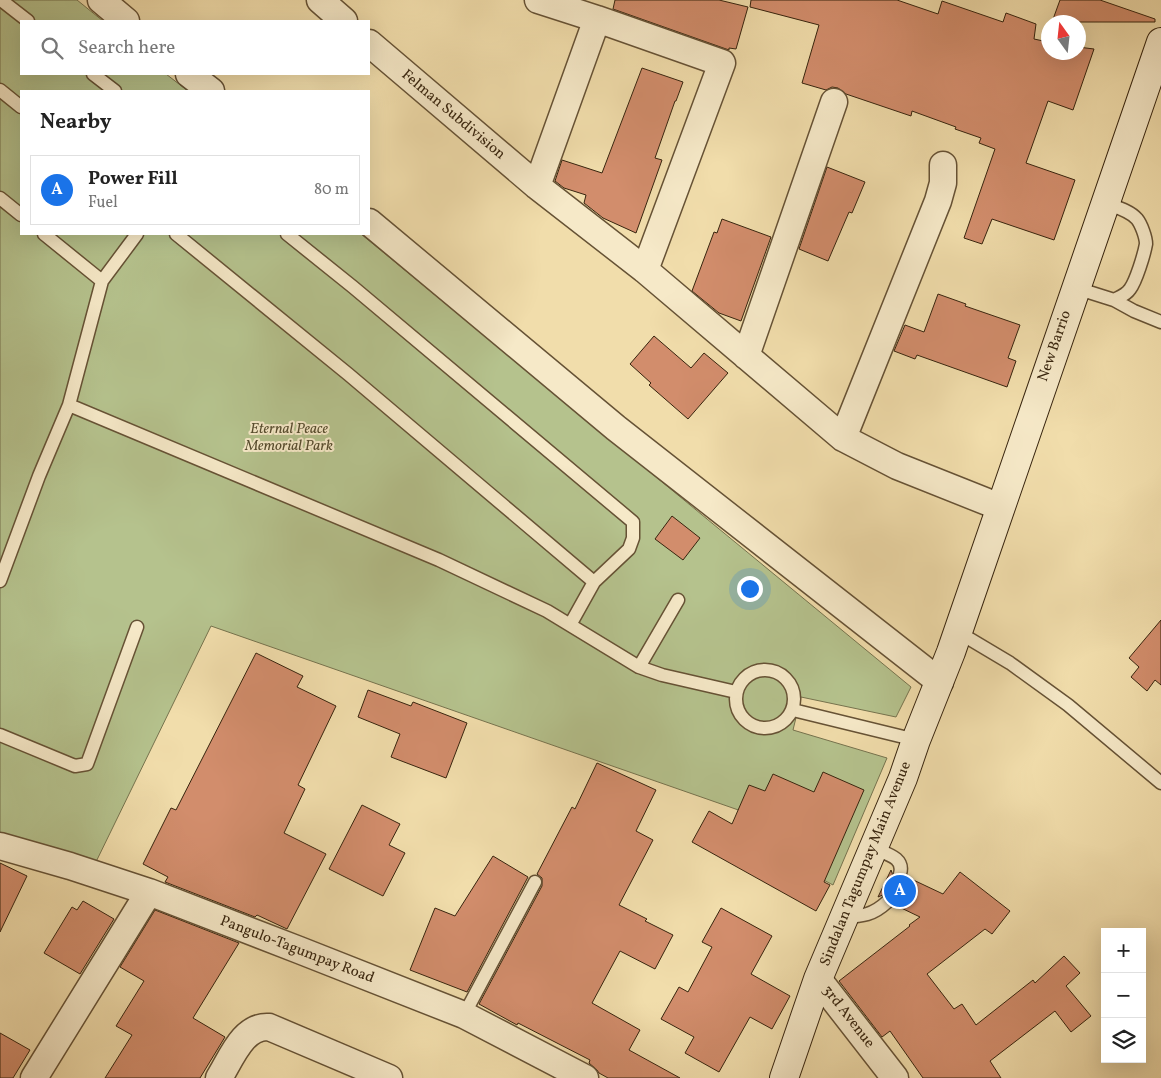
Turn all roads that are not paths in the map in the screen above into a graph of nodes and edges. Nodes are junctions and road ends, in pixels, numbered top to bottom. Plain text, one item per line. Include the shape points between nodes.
1 (1, 0) edge
2 (101, 0) edge
3 (320, 0) edge
4 (538, 0) edge
5 (597, 19) junction
6 (27, 20) edge
7 (125, 20) edge
8 (343, 20) edge
9 (1161, 42) edge
10 (370, 44) edge
11 (95, 75) edge
12 (191, 75) edge
13 (0, 90) edge
14 (114, 90) edge
15 (209, 90) edge
16 (834, 102) dead end
17 (20, 106) edge
18 (944, 165) dead end
19 (537, 186) junction
20 (0, 198) edge
21 (1105, 203) junction
22 (20, 214) edge
23 (370, 223) edge
24 (45, 235) edge
25 (136, 235) edge
26 (177, 235) edge
27 (288, 235) edge
28 (644, 270) junction
29 (102, 281) junction
30 (1076, 288) junction
31 (1114, 300) junction
32 (1161, 322) edge
33 (746, 356) junction
34 (69, 405) junction
35 (843, 438) junction
36 (1000, 507) junction
37 (0, 581) edge
38 (594, 582) junction
39 (678, 600) dead end
40 (570, 625) junction
41 (137, 627) dead end
42 (955, 642) junction
43 (639, 667) junction
44 (940, 682) junction
45 (736, 692) junction
46 (793, 710) junction
47 (0, 735) edge
48 (916, 740) junction
49 (1161, 782) edge
50 (0, 846) edge
51 (873, 848) junction
52 (900, 874) dead end
53 (535, 882) dead end
54 (149, 892) junction
55 (887, 902) dead end
56 (844, 917) junction
57 (818, 979) junction
58 (464, 1016) junction
59 (34, 1078) edge
60 (219, 1078) edge
61 (389, 1078) edge
62 (584, 1078) edge
63 (784, 1078) edge
64 (895, 1078) edge

1 - 6 lane
2 - 7 street
3 - 8 street
4 - 5 street
5 - 19 street
5 - 28 street via 722,63
9 - 21 main road, New Barrio
10 - 19 street, Felman Subdivision
11 - 14 lane
12 - 15 street
13 - 17 lane
16 - 33 street
18 - 35 street via 943,183 935,208
19 - 28 street, Felman Subdivision
20 - 22 lane
21 - 30 main road, New Barrio
21 - 31 lane via 1137,219 1146,243 1134,282 1123,296
23 - 44 street via 616,428
24 - 29 lane
25 - 29 lane
26 - 38 lane
27 - 38 lane via 633,522 629,549
28 - 33 street, Felman Subdivision
29 - 34 lane
30 - 31 lane
30 - 36 main road, New Barrio
31 - 32 lane
33 - 35 street, Felman Subdivision
34 - 37 lane
34 - 40 lane via 439,560
35 - 36 street, Felman Subdivision via 897,466
36 - 42 main road, New Barrio
38 - 40 lane
39 - 43 lane
40 - 43 lane
41 - 47 lane via 86,764 75,766
42 - 44 main road, Sindalan Tagumpay Main Avenue
42 - 49 lane via 1010,663
43 - 45 lane
44 - 48 main road, Sindalan Tagumpay Main Avenue
45 - 46 lane via 739,713 756,728 778,726
45 - 46 lane via 749,674 759,670 780,673 793,689
46 - 48 lane
48 - 51 main road, Sindalan Tagumpay Main Avenue
50 - 54 street, Pangulo-Tagumpay Road
51 - 52 lane via 898,859
51 - 56 main road, Sindalan Tagumpay Main Avenue
53 - 58 lane
54 - 58 street, Pangulo-Tagumpay Road
54 - 59 street
55 - 56 lane via 874,913
56 - 57 main road, Sindalan Tagumpay Main Avenue
57 - 63 main road, Sindalan Tagumpay Main Avenue
57 - 64 street, 3rd Avenue
58 - 62 street, Pangulo-Tagumpay Road
60 - 61 street via 243,1039 261,1026

